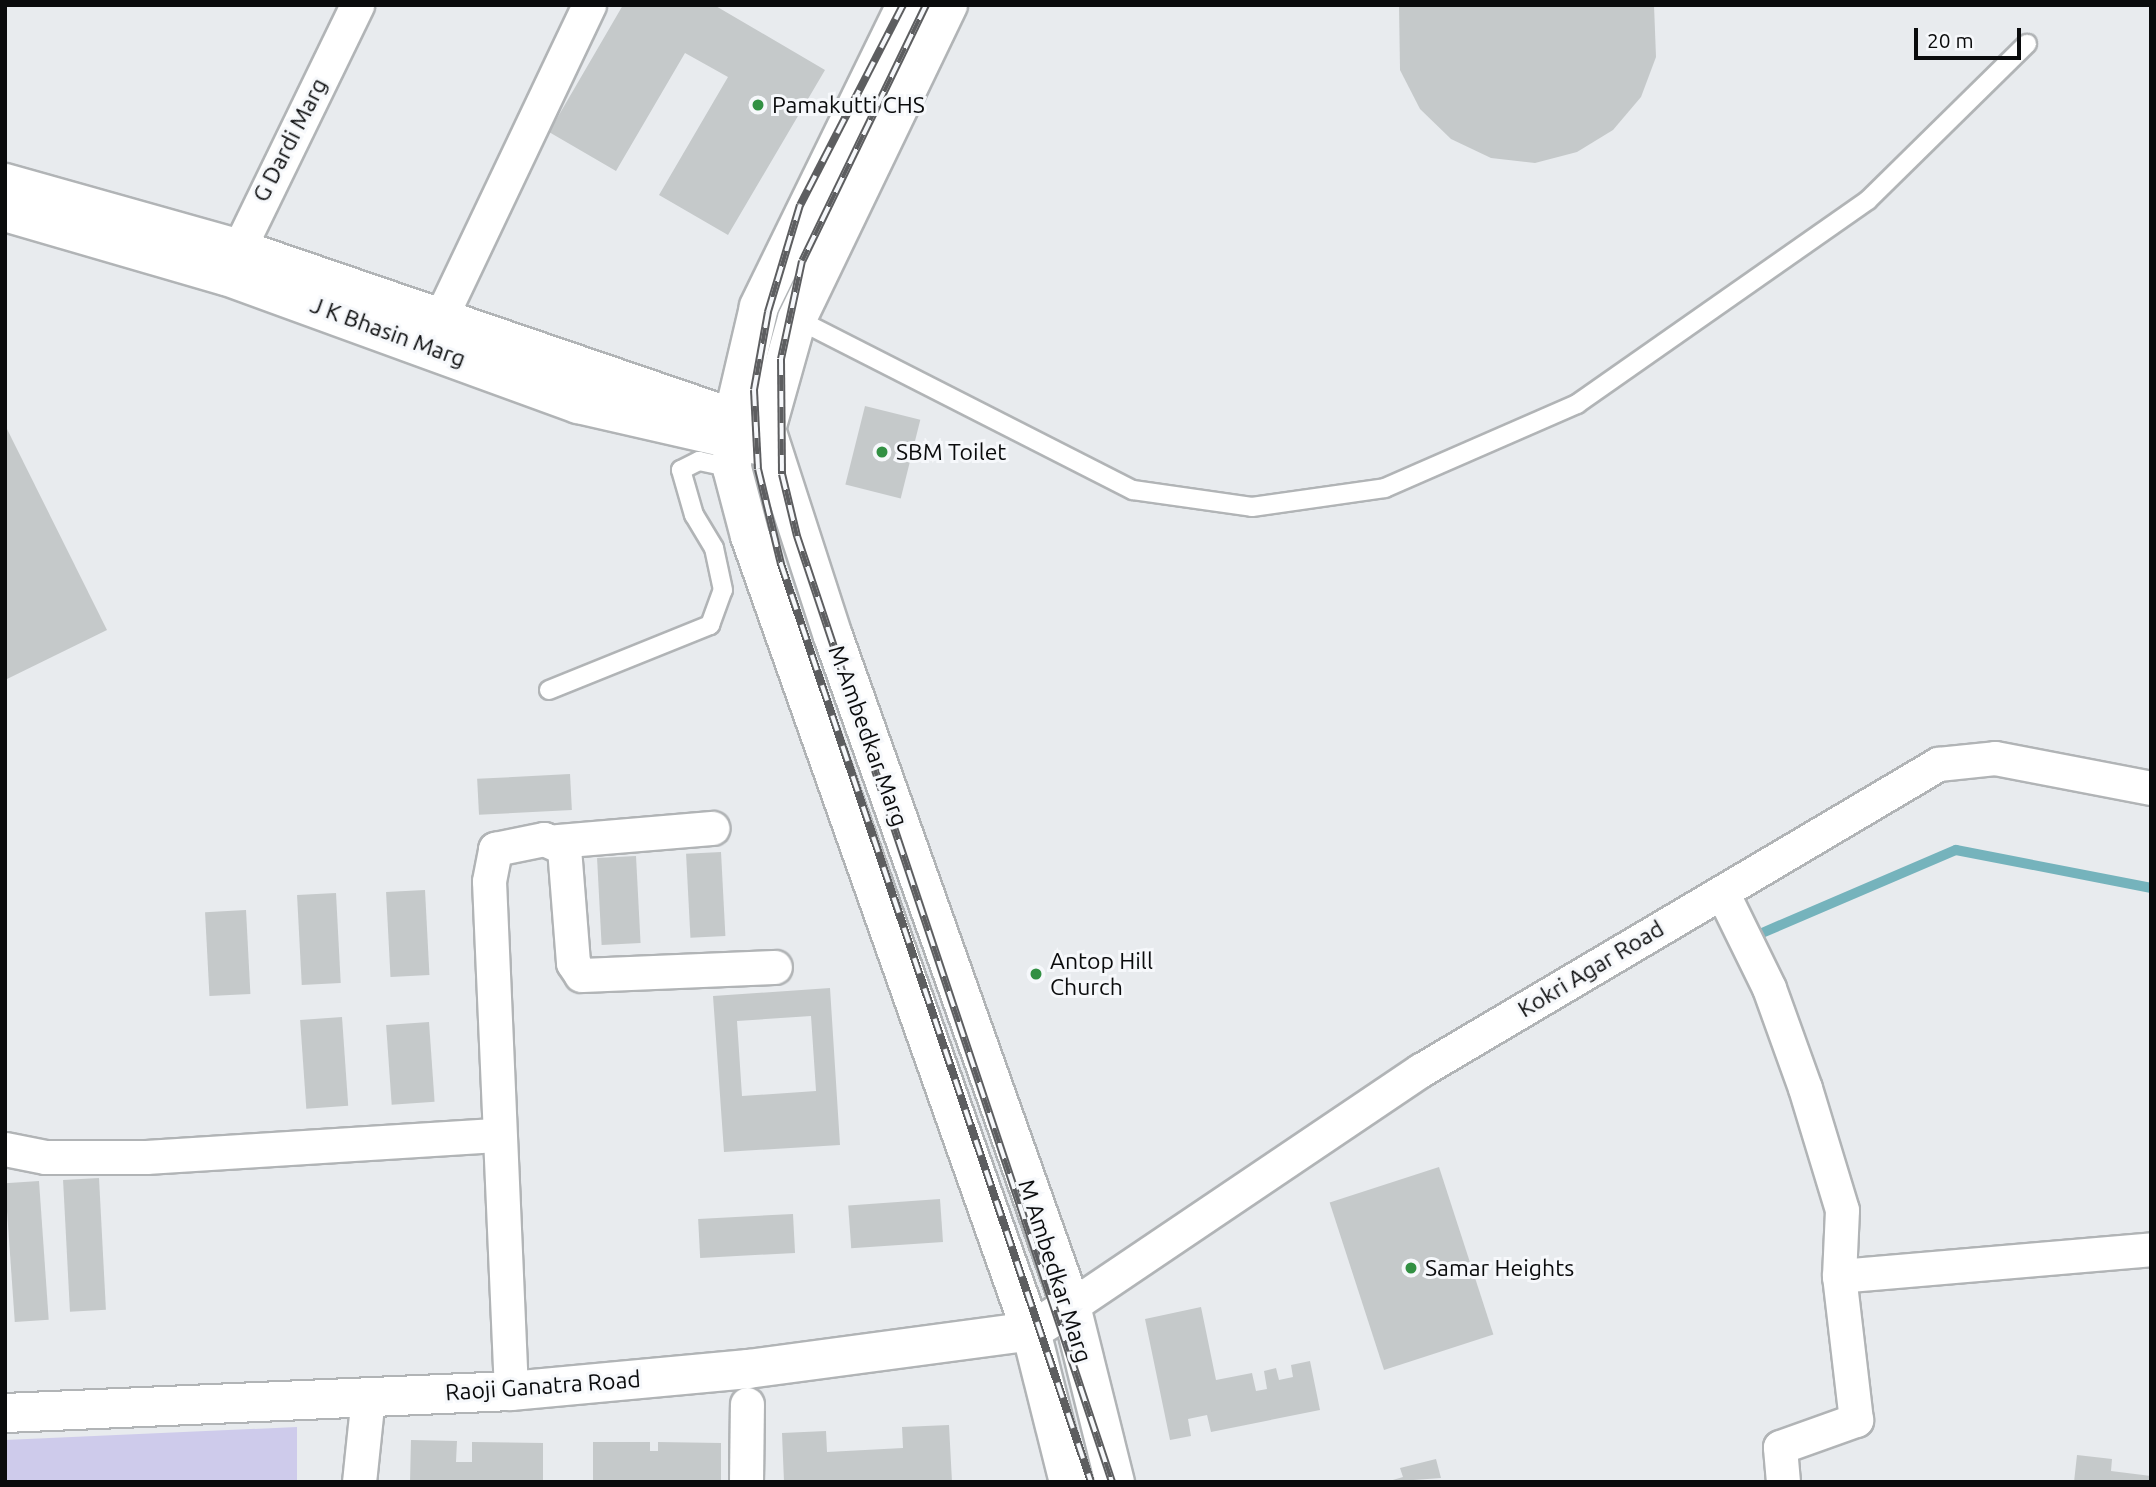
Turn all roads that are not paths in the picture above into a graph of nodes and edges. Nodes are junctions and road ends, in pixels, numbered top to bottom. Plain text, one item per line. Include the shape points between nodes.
1 (357, 5) edge
2 (589, 5) edge
3 (906, 5) edge
4 (948, 5) edge
5 (2026, 44) dead end
6 (5, 183) edge
7 (5, 212) edge
8 (231, 262) junction
9 (797, 319) junction
10 (432, 330) junction
11 (747, 441) junction
12 (549, 690) dead end
13 (2151, 788) edge
14 (712, 828) dead end
15 (557, 841) junction
16 (1722, 892) junction
17 (775, 967) dead end
18 (498, 1135) junction
19 (5, 1149) edge
20 (2151, 1249) edge
21 (1839, 1276) junction
22 (1071, 1306) junction
23 (1031, 1331) junction
24 (511, 1391) junction
25 (368, 1395) junction
26 (747, 1404) dead end
27 (5, 1413) edge
28 (359, 1482) edge
29 (746, 1482) edge
30 (1069, 1482) edge
31 (1115, 1482) edge
32 (1783, 1482) edge

1 - 8 street, G Dardi Marg
2 - 10 street
3 - 11 main road via 759,307
4 - 9 main road
5 - 9 lane via 1868,200 1577,404 1385,488 1252,508 1133,490
6 - 8 main road, J K Bhasin Marg
7 - 8 main road, J K Bhasin Marg
8 - 10 main road, J K Bhasin Marg
9 - 11 main road
10 - 11 main road, J K Bhasin Marg via 578,404
11 - 12 lane via 681,470 694,515 714,548 723,590 710,625
11 - 22 main road, M Ambedkar Marg
11 - 23 main road via 750,536
13 - 16 street, Kokri Agar Road via 1995,758 1938,764
14 - 15 street
15 - 17 street via 564,848 573,963 581,975
15 - 18 street via 503,843 489,861
16 - 21 street via 1769,988 1809,1100 1842,1210
16 - 22 street, Kokri Agar Road via 1420,1070
18 - 19 street via 146,1157 45,1157
18 - 24 street
20 - 21 street
21 - 32 street via 1856,1420 1780,1447
22 - 23 main road, Raoji Ganatra Road
22 - 31 main road, M Ambedkar Marg
23 - 24 main road, Raoji Ganatra Road via 748,1370
23 - 30 main road
24 - 25 main road, Raoji Ganatra Road
25 - 27 main road, Raoji Ganatra Road
25 - 28 street
26 - 29 street

